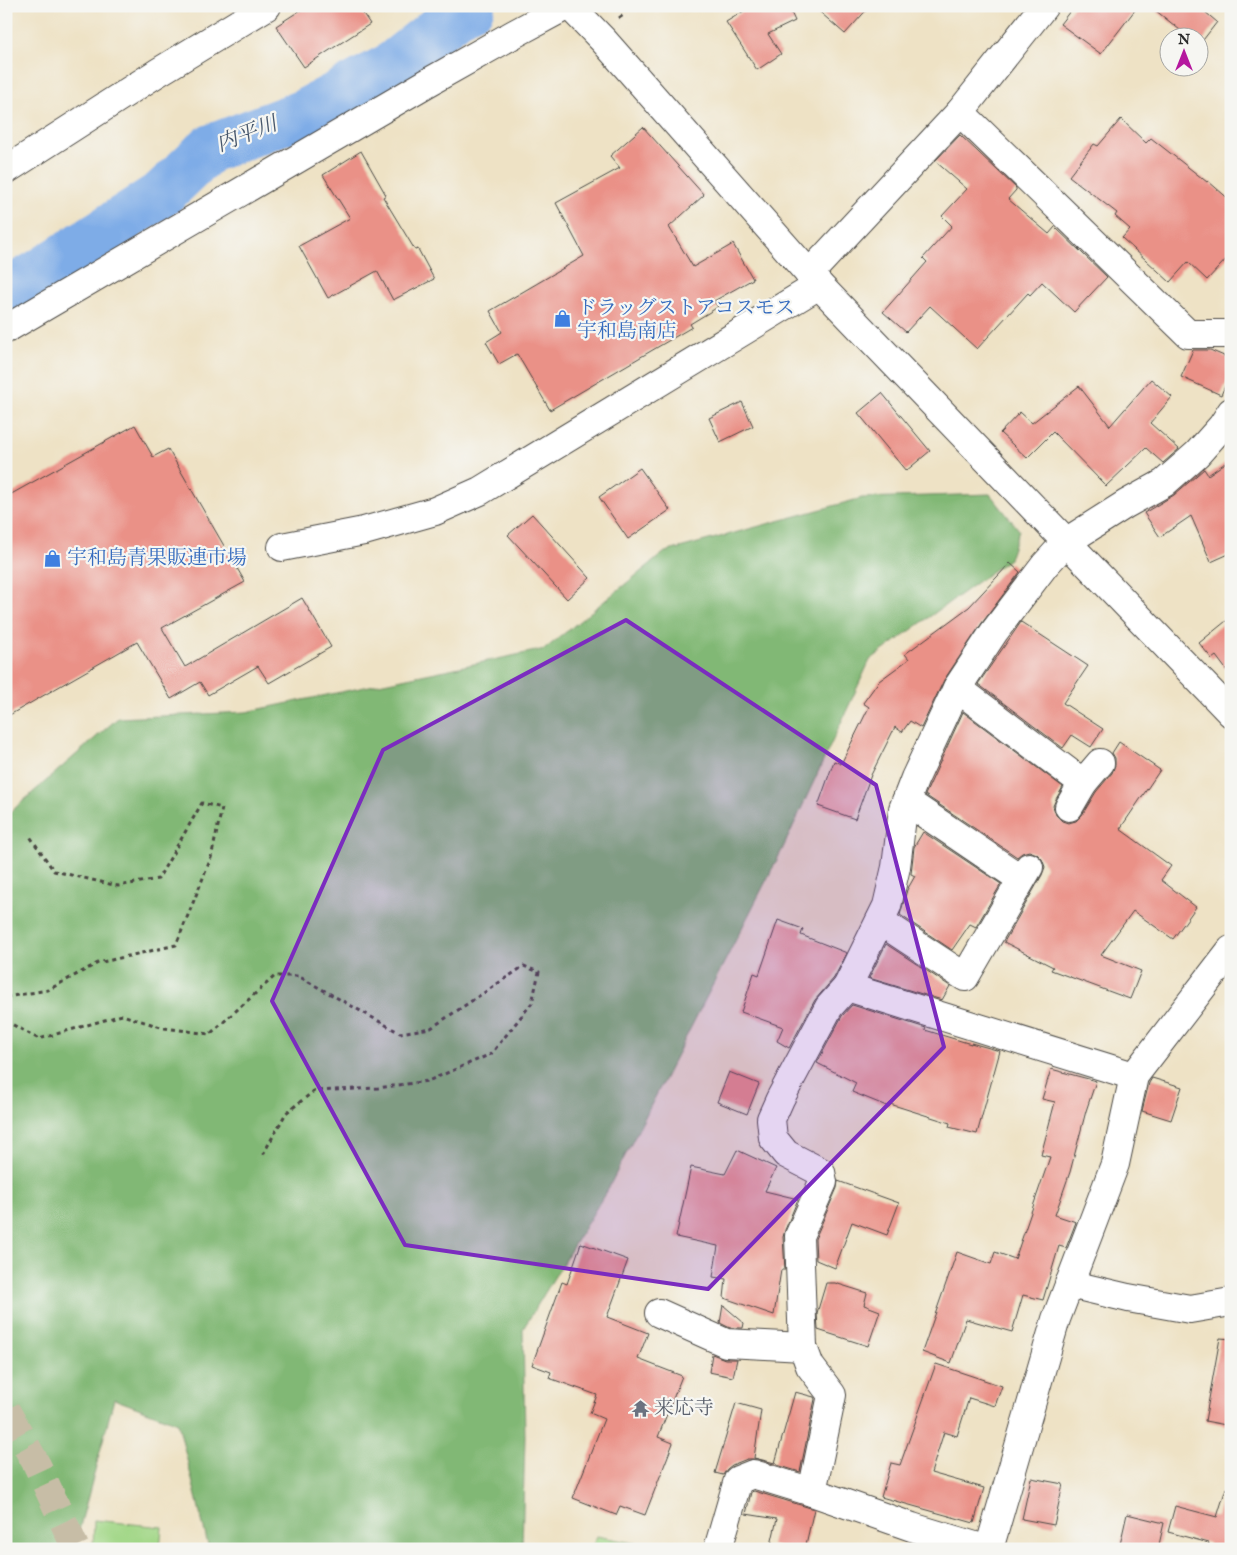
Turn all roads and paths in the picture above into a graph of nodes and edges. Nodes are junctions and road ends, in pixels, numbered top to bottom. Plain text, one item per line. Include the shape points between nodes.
1 (267, 6) edge
2 (568, 6) edge
3 (1044, 6) edge
4 (960, 112) junction
5 (6, 170) edge
6 (814, 279) junction
7 (6, 329) edge
8 (1231, 334) edge
9 (1231, 412) edge
10 (1066, 542) junction
11 (282, 547) dead end
12 (956, 688) junction
13 (1231, 713) edge
14 (906, 801) junction
15 (1069, 806) dead end
16 (29, 834) dead end
17 (880, 921) junction
18 (1231, 950) edge
19 (847, 987) junction
20 (6, 997) edge
21 (6, 1021) edge
22 (1134, 1076) junction
23 (262, 1156) dead end
24 (1069, 1284) junction
25 (1231, 1302) edge
26 (659, 1313) dead end
27 (803, 1347) junction
28 (812, 1492) junction
29 (718, 1549) edge
30 (986, 1549) edge
31 (989, 1549) edge

1 - 5 street
2 - 6 street via 604,42
2 - 7 street via 427,83
3 - 4 street
4 - 6 street
4 - 8 street via 1188,334
6 - 10 street
6 - 11 street via 480,491 435,511 364,531
9 - 10 street via 1197,454 1164,483
10 - 12 street via 994,632
10 - 13 street
12 - 14 street
12 - 15 street via 1092,773
14 - 17 street via 891,890
14 - 17 street via 1025,873 965,977
16 - 20 path via 54,870 118,886 158,878 202,802 222,808 211,858 176,945 98,963 48,990
17 - 19 street
18 - 22 street
19 - 22 street
19 - 27 street via 830,1007 771,1120 773,1138 786,1154 821,1172 824,1182 799,1236
21 - 23 path via 39,1039 122,1015 164,1028 210,1034 275,976 298,976 400,1033 432,1028 524,966 539,972 532,1004 490,1054 428,1081 378,1088 314,1091 286,1113
22 - 24 street via 1115,1164
24 - 25 street via 1190,1309
24 - 31 street
26 - 27 street via 726,1343
27 - 28 street via 810,1366 832,1395
28 - 29 street via 753,1474 738,1480
28 - 30 street

